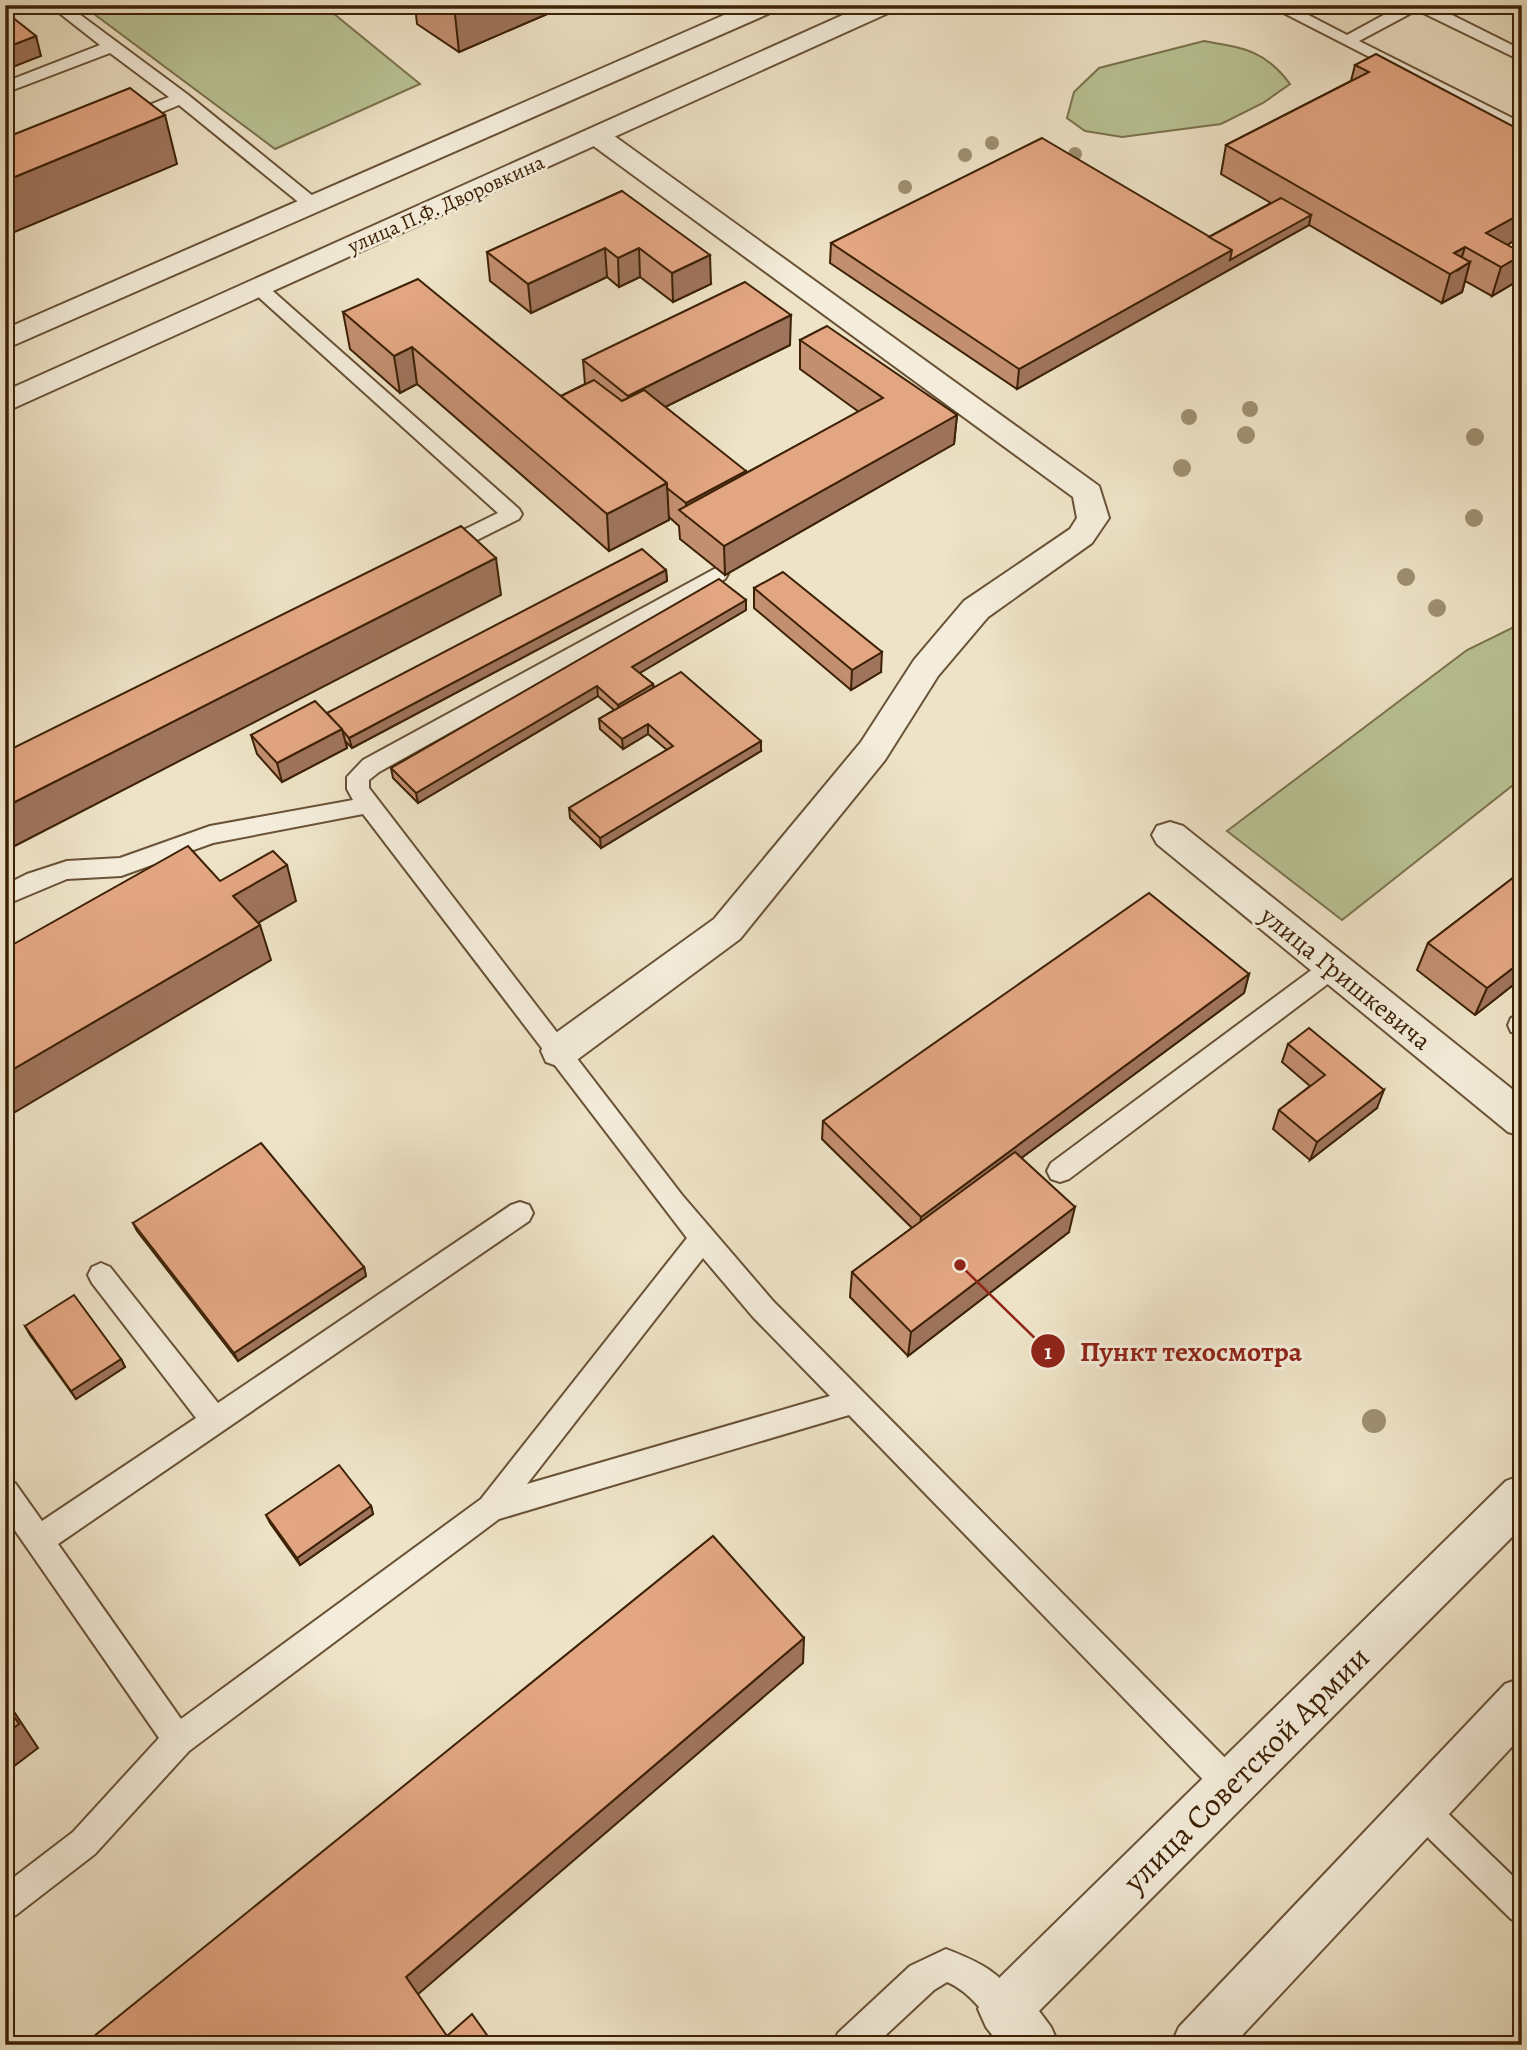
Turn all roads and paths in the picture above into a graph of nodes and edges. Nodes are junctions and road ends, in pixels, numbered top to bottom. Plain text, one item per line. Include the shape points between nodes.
1 (57, 5) edge
2 (768, 5) edge
3 (1276, 5) edge
4 (1416, 5) edge
5 (866, 9) edge
6 (1347, 41) junction
7 (113, 46) junction
8 (1522, 56) edge
9 (5, 88) edge
10 (181, 98) junction
11 (106, 129) edge
12 (1522, 130) edge
13 (597, 136) junction
14 (313, 205) junction
15 (260, 289) junction
16 (5, 340) edge
17 (5, 403) edge
18 (425, 557) edge
19 (718, 574) edge
20 (368, 805) junction
21 (1170, 835) dead end
22 (5, 896) edge
23 (1333, 967) junction
24 (561, 1051) junction
25 (1522, 1121) edge
26 (1060, 1171) dead end
27 (520, 1213) dead end
28 (703, 1238) junction
29 (101, 1275) dead end
30 (852, 1402) junction
31 (215, 1421) junction
32 (5, 1492) edge
33 (1522, 1496) edge
34 (491, 1508) junction
35 (39, 1540) junction
36 (1522, 1701) edge
37 (178, 1740) junction
38 (1230, 1785) junction
39 (1421, 1809) junction
40 (5, 1904) edge
41 (1522, 1908) edge
42 (1019, 2027) edge
43 (850, 2045) edge
44 (1196, 2045) edge

1 - 7 lane
2 - 14 street
3 - 6 lane
4 - 6 lane
4 - 8 lane
5 - 13 street, улица П.Ф. Дворовкина
6 - 12 lane
7 - 9 lane
7 - 10 lane
10 - 11 lane
10 - 14 lane
13 - 15 street, улица П.Ф. Дворовкина
13 - 24 street via 1088,493 1093,518 1081,536 976,608 926,668 873,751 727,929
14 - 16 street
15 - 17 street, улица П.Ф. Дворовкина
15 - 18 lane via 512,514
19 - 20 lane via 371,766 358,777 358,789
20 - 22 lane via 210,835 121,867 67,870
20 - 24 lane
21 - 23 street, улица Гришкевича
23 - 25 street, улица Гришкевича
23 - 26 lane
24 - 28 lane
27 - 31 lane
28 - 30 lane
28 - 34 lane
29 - 31 lane
30 - 34 lane
30 - 38 lane
31 - 35 lane
32 - 35 lane
33 - 38 street, улица Советской Армии
34 - 37 lane
35 - 37 lane
36 - 39 street
37 - 40 lane via 84,1843
38 - 42 street, улица Советской Армии
39 - 41 lane
39 - 44 street
42 - 43 lane via 978,1979 946,1965 922,1978

